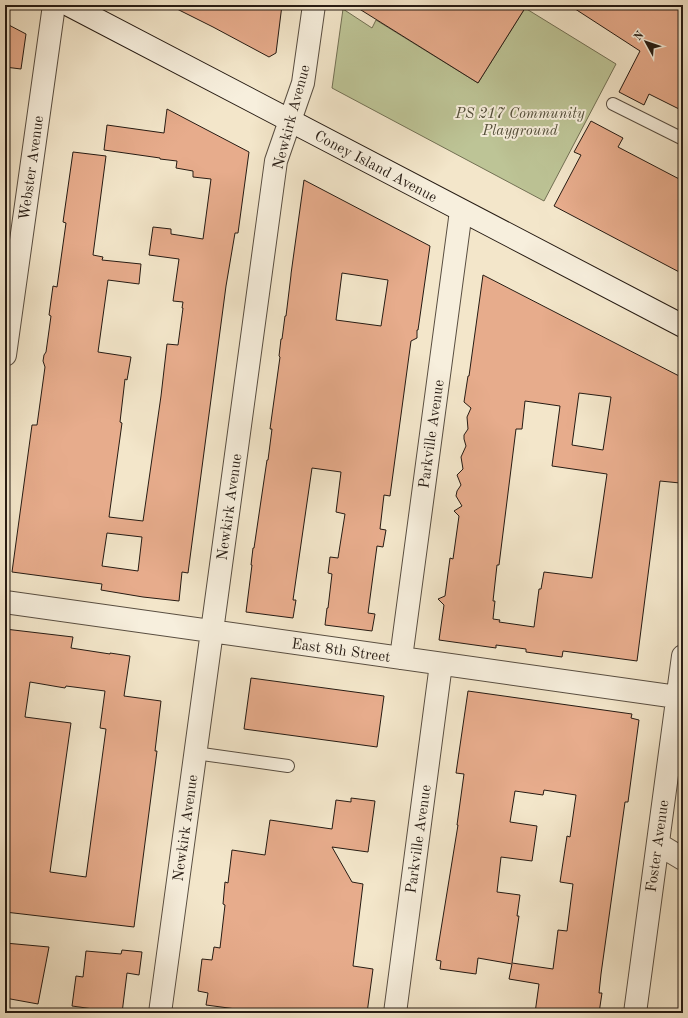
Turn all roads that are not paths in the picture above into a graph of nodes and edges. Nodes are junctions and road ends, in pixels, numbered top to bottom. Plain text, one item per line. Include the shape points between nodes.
1 (54, 5) edge
2 (69, 5) edge
3 (314, 5) edge
4 (612, 104) dead end
5 (290, 121) junction
6 (683, 139) edge
7 (461, 211) junction
8 (683, 326) edge
9 (5, 356) edge
10 (5, 602) edge
11 (212, 632) junction
12 (683, 656) edge
13 (401, 658) junction
14 (441, 664) junction
15 (677, 697) junction
16 (195, 753) junction
17 (288, 766) dead end
18 (658, 844) junction
19 (683, 859) edge
20 (160, 1013) edge
21 (395, 1013) edge
22 (635, 1013) edge

1 - 9 street, Webster Avenue
2 - 5 street, Coney Island Avenue
3 - 5 street, Newkirk Avenue via 303,83
4 - 6 lane
5 - 7 street, Coney Island Avenue
5 - 11 street, Newkirk Avenue via 276,161
7 - 8 street, Coney Island Avenue
7 - 13 street, Parkville Avenue
10 - 11 street, East 8th Street
11 - 13 street, East 8th Street
11 - 16 street, Newkirk Avenue
12 - 15 street, Foster Avenue
13 - 14 street, East 8th Street
14 - 15 street, East 8th Street
14 - 21 street, Parkville Avenue
15 - 18 street, Foster Avenue
16 - 17 lane
16 - 20 street, Newkirk Avenue
18 - 19 street
18 - 22 street, Foster Avenue

